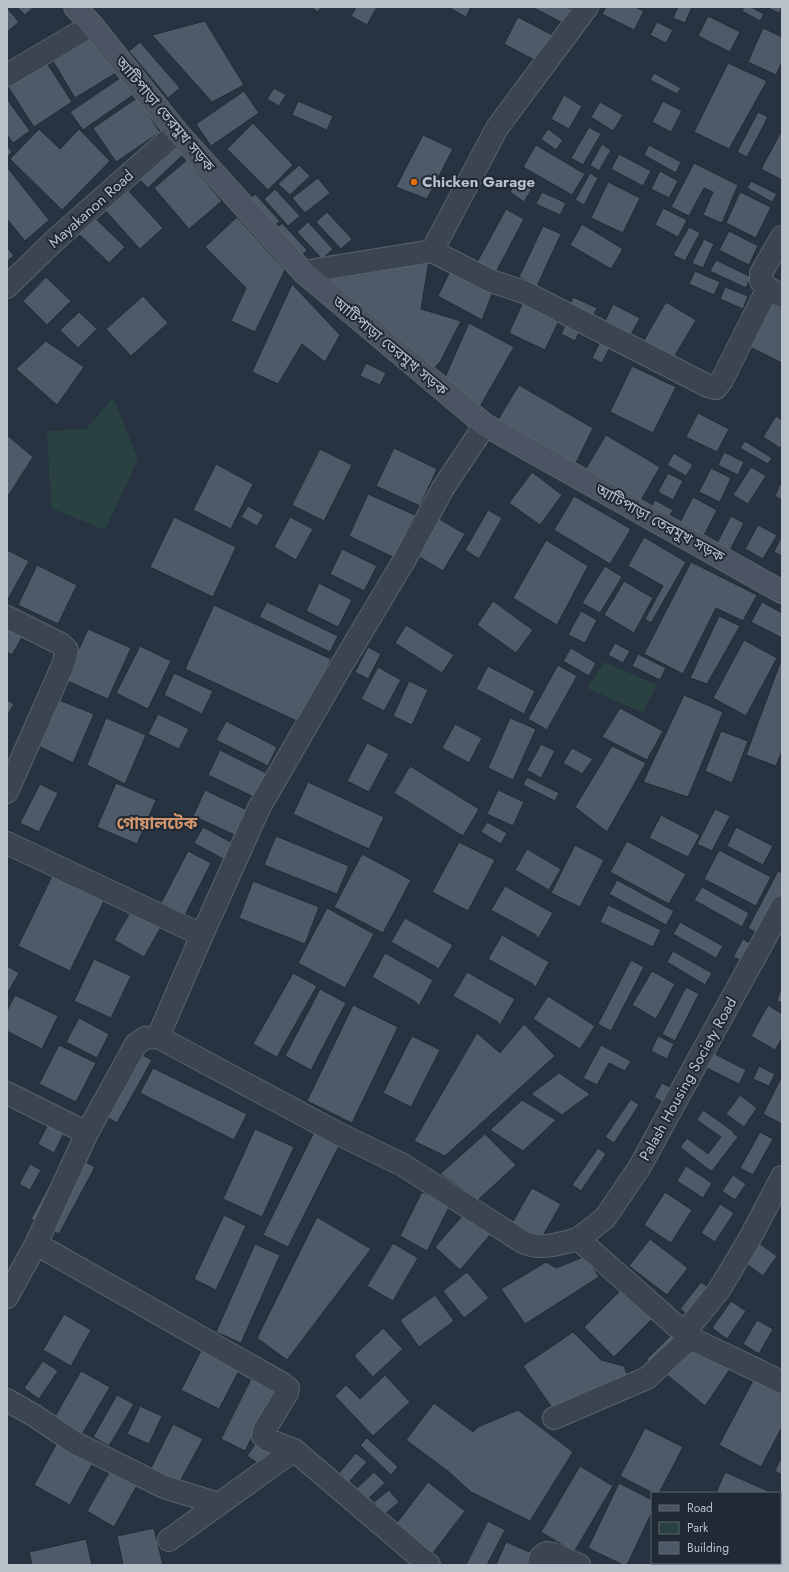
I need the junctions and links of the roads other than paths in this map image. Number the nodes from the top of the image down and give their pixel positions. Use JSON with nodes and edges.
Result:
{"nodes":[{"id":1,"x":75,"y":7,"type":"edge"},
{"id":2,"x":587,"y":7,"type":"edge"},
{"id":3,"x":92,"y":26,"type":"junction"},
{"id":4,"x":7,"y":75,"type":"edge"},
{"id":5,"x":177,"y":132,"type":"junction"},
{"id":6,"x":782,"y":237,"type":"edge"},
{"id":7,"x":432,"y":251,"type":"junction"},
{"id":8,"x":303,"y":272,"type":"junction"},
{"id":9,"x":7,"y":287,"type":"edge"},
{"id":10,"x":775,"y":292,"type":"edge"},
{"id":11,"x":484,"y":425,"type":"junction"},
{"id":12,"x":782,"y":592,"type":"edge"},
{"id":13,"x":7,"y":617,"type":"edge"},
{"id":14,"x":7,"y":792,"type":"edge"},
{"id":15,"x":7,"y":843,"type":"edge"},
{"id":16,"x":782,"y":907,"type":"edge"},
{"id":17,"x":202,"y":935,"type":"junction"},
{"id":18,"x":158,"y":1037,"type":"junction"},
{"id":19,"x":7,"y":1093,"type":"edge"},
{"id":20,"x":87,"y":1132,"type":"junction"},
{"id":21,"x":782,"y":1177,"type":"edge"},
{"id":22,"x":578,"y":1239,"type":"junction"},
{"id":23,"x":36,"y":1244,"type":"junction"},
{"id":24,"x":7,"y":1297,"type":"edge"},
{"id":25,"x":687,"y":1335,"type":"junction"},
{"id":26,"x":782,"y":1382,"type":"edge"},
{"id":27,"x":7,"y":1400,"type":"edge"},
{"id":28,"x":554,"y":1418,"type":"dead end"},
{"id":29,"x":294,"y":1450,"type":"junction"},
{"id":30,"x":219,"y":1504,"type":"junction"},
{"id":31,"x":169,"y":1540,"type":"dead end"},
{"id":32,"x":429,"y":1565,"type":"edge"},
{"id":33,"x":539,"y":1565,"type":"edge"},
{"id":34,"x":579,"y":1565,"type":"edge"}],
"edges":[{"from":1,"to":3,"type":"main road","name":"আটিপাড়া তেরমুখ সড়ক"},
{"from":2,"to":7,"type":"street"},
{"from":3,"to":4,"type":"street"},
{"from":3,"to":5,"type":"main road","name":"আটিপাড়া তেরমুখ সড়ক"},
{"from":5,"to":8,"type":"main road","name":"আটিপাড়া তেরমুখ সড়ক"},
{"from":5,"to":9,"type":"street","name":"Mayakanon Road"},
{"from":6,"to":10,"type":"street"},
{"from":7,"to":8,"type":"street"},
{"from":7,"to":10,"type":"street"},
{"from":8,"to":11,"type":"main road","name":"আটিপাড়া তেরমুখ সড়ক"},
{"from":11,"to":12,"type":"main road","name":"আটিপাড়া তেরমুখ সড়ক"},
{"from":11,"to":17,"type":"street"},
{"from":13,"to":14,"type":"street"},
{"from":15,"to":17,"type":"street"},
{"from":16,"to":22,"type":"street","name":"Palash Housing Society Road"},
{"from":17,"to":18,"type":"street"},
{"from":18,"to":20,"type":"street"},
{"from":18,"to":22,"type":"street"},
{"from":19,"to":20,"type":"street"},
{"from":20,"to":23,"type":"street"},
{"from":21,"to":25,"type":"street"},
{"from":22,"to":25,"type":"street"},
{"from":23,"to":24,"type":"street"},
{"from":23,"to":29,"type":"street"},
{"from":25,"to":26,"type":"street"},
{"from":25,"to":28,"type":"street"},
{"from":27,"to":30,"type":"street"},
{"from":29,"to":30,"type":"street"},
{"from":29,"to":32,"type":"street"},
{"from":30,"to":31,"type":"street"},
{"from":33,"to":34,"type":"street"}]}
